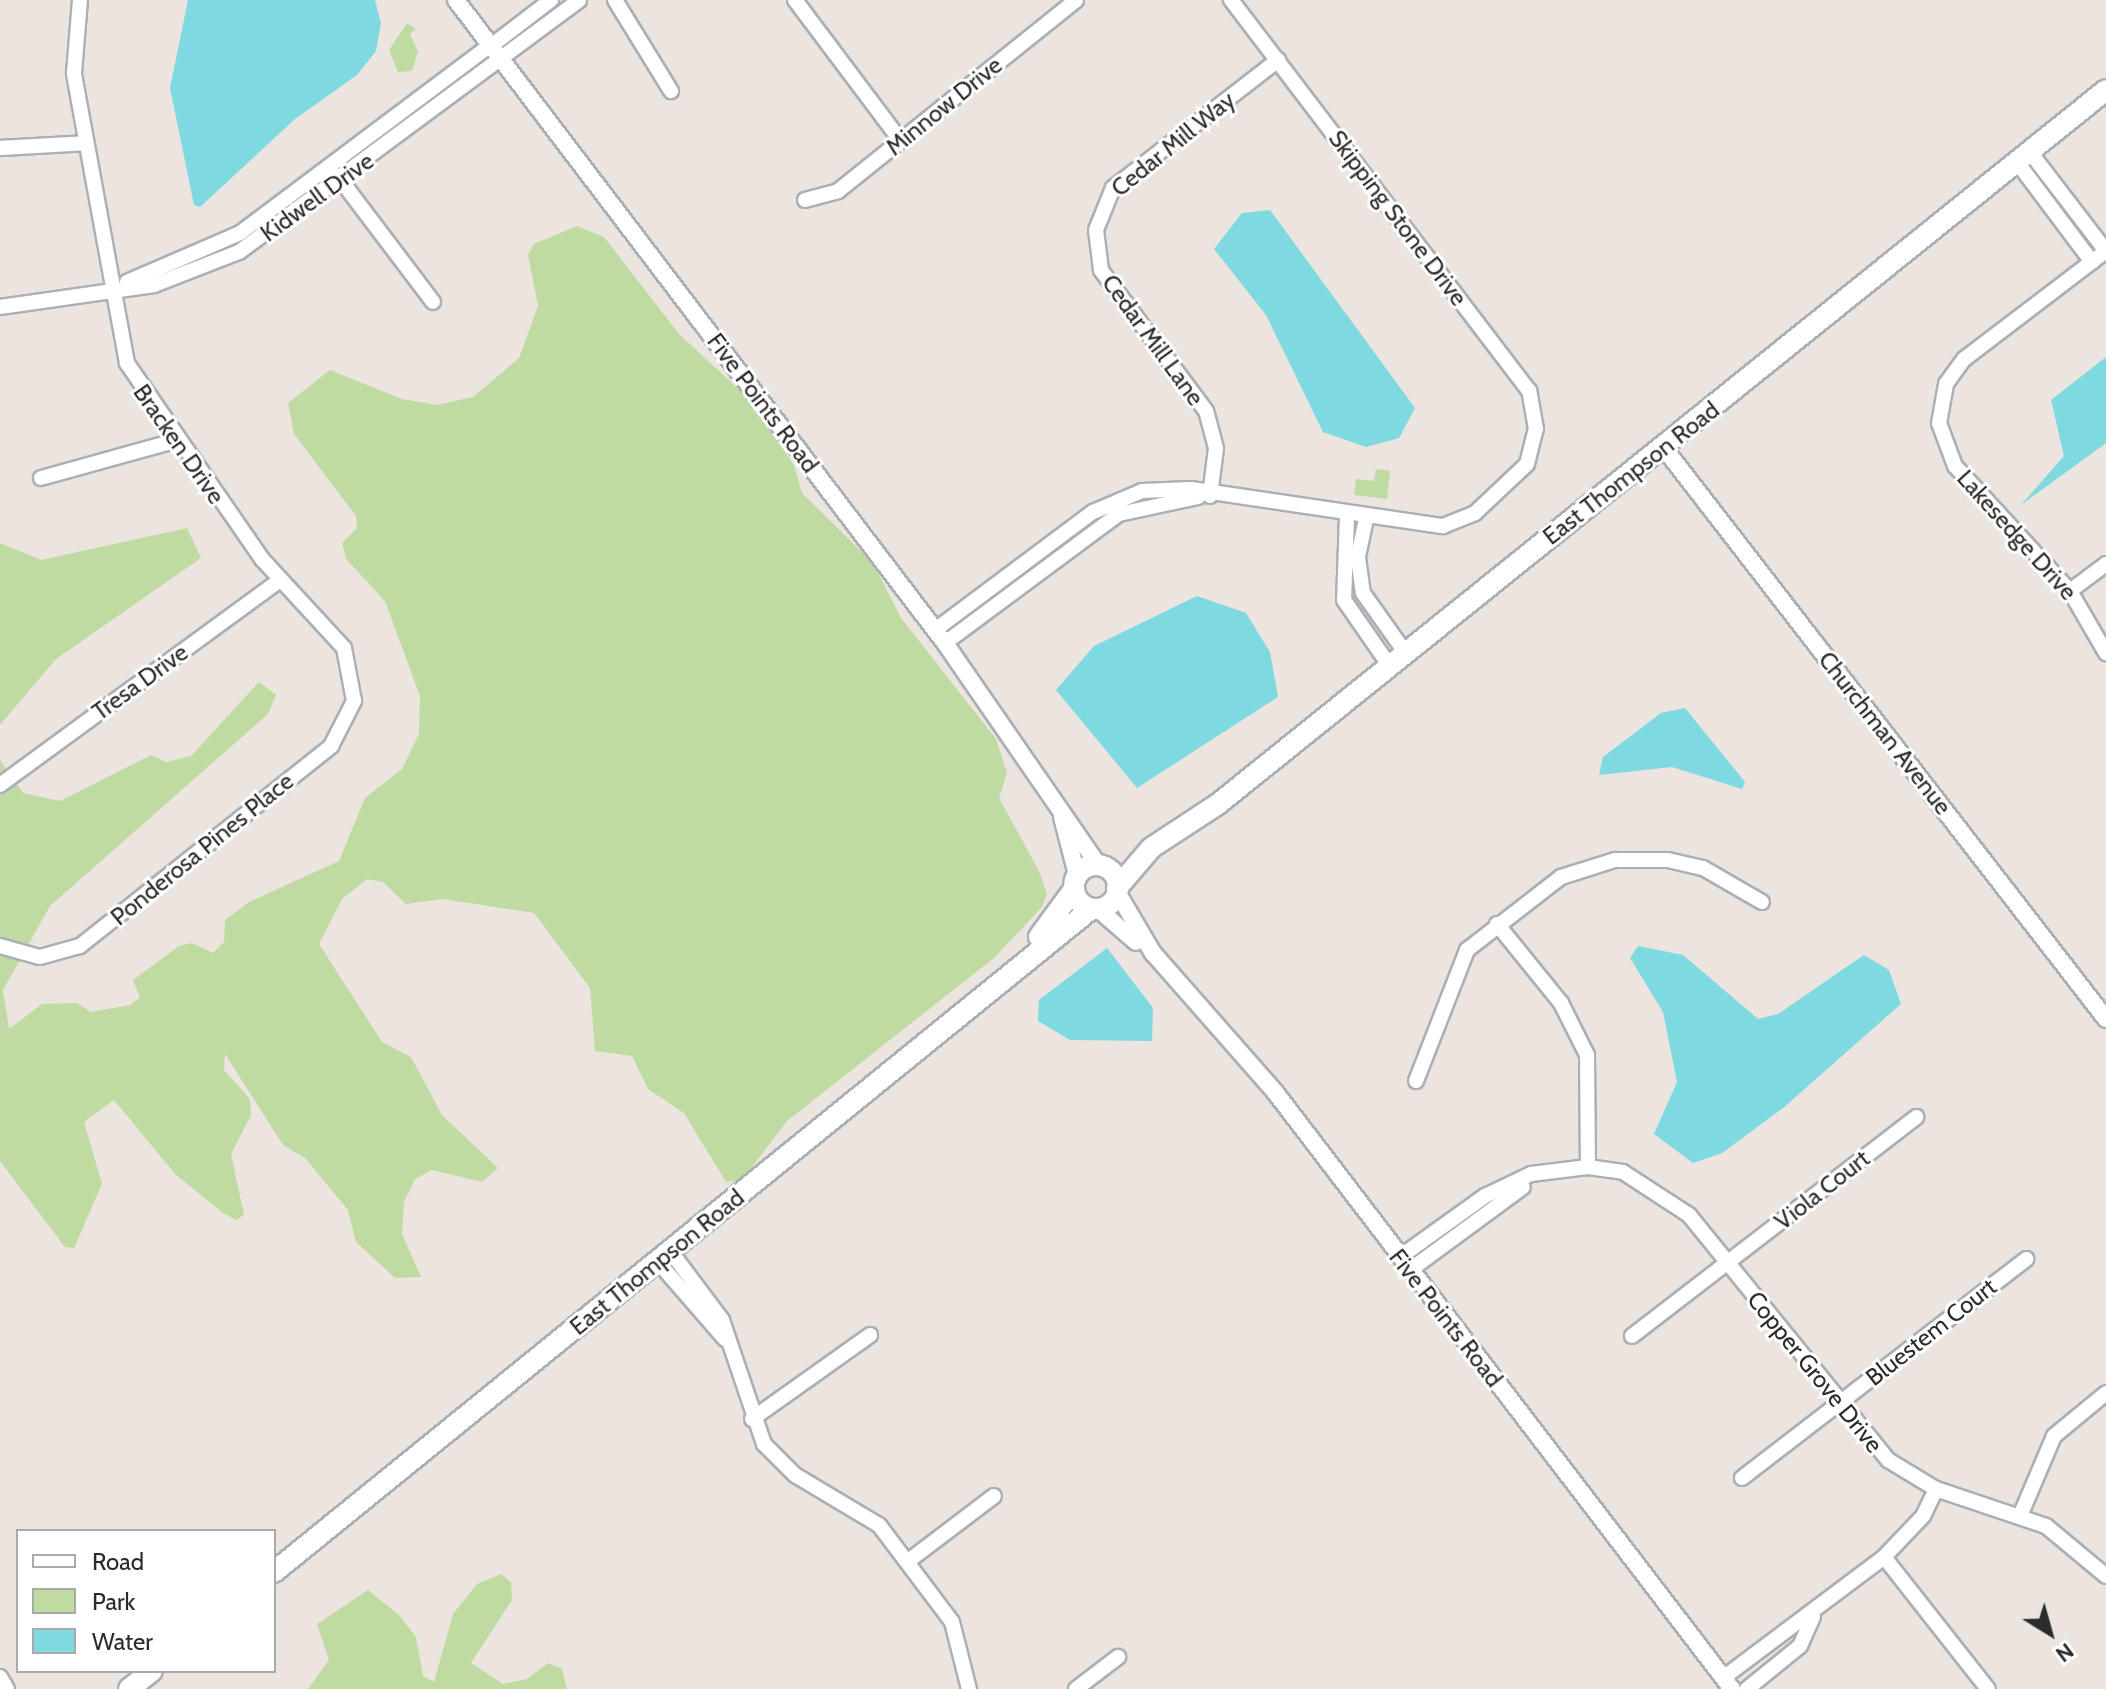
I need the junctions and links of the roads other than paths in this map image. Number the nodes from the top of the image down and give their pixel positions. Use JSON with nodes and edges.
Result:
{"nodes":[{"id":1,"x":80,"y":0,"type":"edge"},
{"id":2,"x":456,"y":0,"type":"edge"},
{"id":3,"x":551,"y":0,"type":"edge"},
{"id":4,"x":579,"y":0,"type":"edge"},
{"id":5,"x":615,"y":0,"type":"edge"},
{"id":6,"x":795,"y":0,"type":"edge"},
{"id":7,"x":1076,"y":0,"type":"edge"},
{"id":8,"x":1231,"y":0,"type":"edge"},
{"id":9,"x":491,"y":46,"type":"junction"},
{"id":10,"x":1278,"y":60,"type":"junction"},
{"id":11,"x":502,"y":61,"type":"junction"},
{"id":12,"x":2106,"y":90,"type":"edge"},
{"id":13,"x":671,"y":91,"type":"dead end"},
{"id":14,"x":901,"y":141,"type":"junction"},
{"id":15,"x":86,"y":143,"type":"junction"},
{"id":16,"x":0,"y":148,"type":"edge"},
{"id":17,"x":2023,"y":157,"type":"junction"},
{"id":18,"x":330,"y":165,"type":"junction"},
{"id":19,"x":341,"y":181,"type":"junction"},
{"id":20,"x":805,"y":200,"type":"dead end"},
{"id":21,"x":1089,"y":228,"type":"joint"},
{"id":22,"x":2106,"y":251,"type":"edge"},
{"id":23,"x":2092,"y":262,"type":"junction"},
{"id":24,"x":111,"y":288,"type":"junction"},
{"id":25,"x":433,"y":302,"type":"dead end"},
{"id":26,"x":0,"y":307,"type":"edge"},
{"id":27,"x":174,"y":441,"type":"junction"},
{"id":28,"x":1664,"y":448,"type":"junction"},
{"id":29,"x":41,"y":478,"type":"dead end"},
{"id":30,"x":1210,"y":496,"type":"junction"},
{"id":31,"x":1347,"y":516,"type":"junction"},
{"id":32,"x":1366,"y":519,"type":"junction"},
{"id":33,"x":2106,"y":564,"type":"edge"},
{"id":34,"x":1341,"y":573,"type":"junction"},
{"id":35,"x":1359,"y":573,"type":"junction"},
{"id":36,"x":280,"y":580,"type":"junction"},
{"id":37,"x":2070,"y":591,"type":"junction"},
{"id":38,"x":940,"y":636,"type":"junction"},
{"id":39,"x":2106,"y":653,"type":"edge"},
{"id":40,"x":1397,"y":658,"type":"junction"},
{"id":41,"x":353,"y":704,"type":"joint"},
{"id":42,"x":0,"y":785,"type":"edge"},
{"id":43,"x":1060,"y":812,"type":"junction"},
{"id":44,"x":1151,"y":848,"type":"junction"},
{"id":45,"x":1100,"y":866,"type":"junction"},
{"id":46,"x":1075,"y":882,"type":"junction"},
{"id":47,"x":1117,"y":890,"type":"junction"},
{"id":48,"x":1762,"y":902,"type":"dead end"},
{"id":49,"x":1094,"y":909,"type":"junction"},
{"id":50,"x":1497,"y":924,"type":"junction"},
{"id":51,"x":0,"y":946,"type":"edge"},
{"id":52,"x":1037,"y":949,"type":"junction"},
{"id":53,"x":1153,"y":953,"type":"junction"},
{"id":54,"x":2106,"y":1019,"type":"edge"},
{"id":55,"x":1416,"y":1081,"type":"dead end"},
{"id":56,"x":1916,"y":1117,"type":"dead end"},
{"id":57,"x":1588,"y":1167,"type":"junction"},
{"id":58,"x":664,"y":1257,"type":"junction"},
{"id":59,"x":2026,"y":1259,"type":"dead end"},
{"id":60,"x":1727,"y":1263,"type":"junction"},
{"id":61,"x":1405,"y":1264,"type":"junction"},
{"id":62,"x":870,"y":1335,"type":"dead end"},
{"id":63,"x":1632,"y":1336,"type":"dead end"},
{"id":64,"x":2106,"y":1393,"type":"edge"},
{"id":65,"x":1837,"y":1405,"type":"junction"},
{"id":66,"x":752,"y":1419,"type":"junction"},
{"id":67,"x":1742,"y":1478,"type":"dead end"},
{"id":68,"x":1936,"y":1489,"type":"junction"},
{"id":69,"x":994,"y":1496,"type":"dead end"},
{"id":70,"x":2020,"y":1516,"type":"junction"},
{"id":71,"x":1884,"y":1557,"type":"junction"},
{"id":72,"x":907,"y":1562,"type":"junction"},
{"id":73,"x":276,"y":1570,"type":"edge"},
{"id":74,"x":2106,"y":1576,"type":"edge"},
{"id":75,"x":1815,"y":1613,"type":"junction"},
{"id":76,"x":1118,"y":1657,"type":"dead end"},
{"id":77,"x":149,"y":1673,"type":"edge"},
{"id":78,"x":0,"y":1677,"type":"edge"},
{"id":79,"x":1728,"y":1684,"type":"edge"},
{"id":80,"x":7,"y":1689,"type":"edge"},
{"id":81,"x":129,"y":1689,"type":"edge"},
{"id":82,"x":969,"y":1689,"type":"edge"},
{"id":83,"x":1076,"y":1689,"type":"edge"},
{"id":84,"x":1747,"y":1689,"type":"edge"},
{"id":85,"x":1988,"y":1689,"type":"edge"}],
"edges":[{"from":1,"to":15,"type":"street","name":"Bracken Drive"},
{"from":2,"to":9,"type":"street","name":"Five Points Road"},
{"from":3,"to":9,"type":"street","name":"Kidwell Drive"},
{"from":4,"to":11,"type":"street","name":"Kidwell Drive"},
{"from":5,"to":13,"type":"street"},
{"from":6,"to":14,"type":"street"},
{"from":7,"to":14,"type":"street","name":"Minnow Drive"},
{"from":8,"to":10,"type":"street","name":"Skipping Stone Drive"},
{"from":9,"to":11,"type":"street","name":"Five Points Road"},
{"from":9,"to":18,"type":"street","name":"Kidwell Drive"},
{"from":10,"to":21,"type":"street","name":"Cedar Mill Way"},
{"from":10,"to":32,"type":"street","name":"Skipping Stone Drive"},
{"from":11,"to":19,"type":"street","name":"Kidwell Drive"},
{"from":11,"to":38,"type":"street","name":"Five Points Road"},
{"from":12,"to":17,"type":"main road","name":"East Thompson Road"},
{"from":14,"to":20,"type":"street","name":"Minnow Drive"},
{"from":15,"to":16,"type":"street"},
{"from":15,"to":24,"type":"street","name":"Bracken Drive"},
{"from":17,"to":22,"type":"street"},
{"from":17,"to":23,"type":"street"},
{"from":17,"to":28,"type":"main road","name":"East Thompson Road"},
{"from":18,"to":19,"type":"street"},
{"from":18,"to":24,"type":"street","name":"Kidwell Drive"},
{"from":19,"to":24,"type":"street","name":"Kidwell Drive"},
{"from":19,"to":25,"type":"street"},
{"from":21,"to":30,"type":"street","name":"Cedar Mill Lane"},
{"from":22,"to":23,"type":"street","name":"Lakesedge Drive"},
{"from":23,"to":37,"type":"street","name":"Lakesedge Drive"},
{"from":24,"to":26,"type":"street","name":"Kidwell Drive"},
{"from":24,"to":27,"type":"street","name":"Bracken Drive"},
{"from":27,"to":29,"type":"street"},
{"from":27,"to":36,"type":"street","name":"Bracken Drive"},
{"from":28,"to":40,"type":"main road","name":"East Thompson Road"},
{"from":28,"to":54,"type":"street","name":"Churchman Avenue"},
{"from":30,"to":31,"type":"street"},
{"from":30,"to":38,"type":"street"},
{"from":31,"to":32,"type":"street"},
{"from":31,"to":34,"type":"street"},
{"from":32,"to":35,"type":"street"},
{"from":33,"to":37,"type":"street"},
{"from":34,"to":35,"type":"street"},
{"from":34,"to":40,"type":"street"},
{"from":35,"to":40,"type":"street"},
{"from":36,"to":41,"type":"street","name":"Bracken Drive"},
{"from":36,"to":42,"type":"street","name":"Tresa Drive"},
{"from":37,"to":39,"type":"street","name":"Lakesedge Drive"},
{"from":38,"to":43,"type":"street","name":"Five Points Road"},
{"from":40,"to":44,"type":"main road","name":"East Thompson Road"},
{"from":41,"to":51,"type":"street","name":"Ponderosa Pines Place"},
{"from":43,"to":45,"type":"street","name":"Five Points Road"},
{"from":43,"to":46,"type":"street","name":"Five Points Road"},
{"from":44,"to":45,"type":"main road","name":"East Thompson Road"},
{"from":44,"to":47,"type":"main road","name":"East Thompson Road"},
{"from":45,"to":46,"type":"main road","name":"East Thompson Road"},
{"from":45,"to":47,"type":"main road"},
{"from":46,"to":49,"type":"main road"},
{"from":46,"to":52,"type":"main road","name":"East Thompson Road"},
{"from":47,"to":49,"type":"main road","name":"East Thompson Road"},
{"from":47,"to":53,"type":"street","name":"Five Points Road"},
{"from":48,"to":50,"type":"street"},
{"from":49,"to":52,"type":"main road","name":"East Thompson Road"},
{"from":49,"to":53,"type":"street","name":"Five Points Road"},
{"from":50,"to":55,"type":"street"},
{"from":50,"to":57,"type":"street"},
{"from":52,"to":58,"type":"main road","name":"East Thompson Road"},
{"from":53,"to":61,"type":"street","name":"Five Points Road"},
{"from":56,"to":60,"type":"street","name":"Viola Court"},
{"from":57,"to":60,"type":"street","name":"Copper Grove Drive"},
{"from":57,"to":61,"type":"street"},
{"from":58,"to":66,"type":"street"},
{"from":58,"to":73,"type":"main road","name":"East Thompson Road"},
{"from":59,"to":65,"type":"street","name":"Bluestem Court"},
{"from":60,"to":63,"type":"street","name":"Viola Court"},
{"from":60,"to":65,"type":"street","name":"Copper Grove Drive"},
{"from":61,"to":79,"type":"street","name":"Five Points Road"},
{"from":62,"to":66,"type":"street"},
{"from":64,"to":70,"type":"street"},
{"from":65,"to":67,"type":"street","name":"Bluestem Court"},
{"from":65,"to":68,"type":"street","name":"Copper Grove Drive"},
{"from":66,"to":72,"type":"street"},
{"from":68,"to":70,"type":"street","name":"Copper Grove Drive"},
{"from":68,"to":71,"type":"street"},
{"from":69,"to":72,"type":"street"},
{"from":70,"to":74,"type":"street","name":"Copper Grove Drive"},
{"from":71,"to":75,"type":"street"},
{"from":71,"to":85,"type":"street"},
{"from":72,"to":82,"type":"street"},
{"from":75,"to":79,"type":"street"},
{"from":75,"to":84,"type":"street"},
{"from":76,"to":83,"type":"street"},
{"from":77,"to":81,"type":"main road"},
{"from":78,"to":80,"type":"street"}]}
